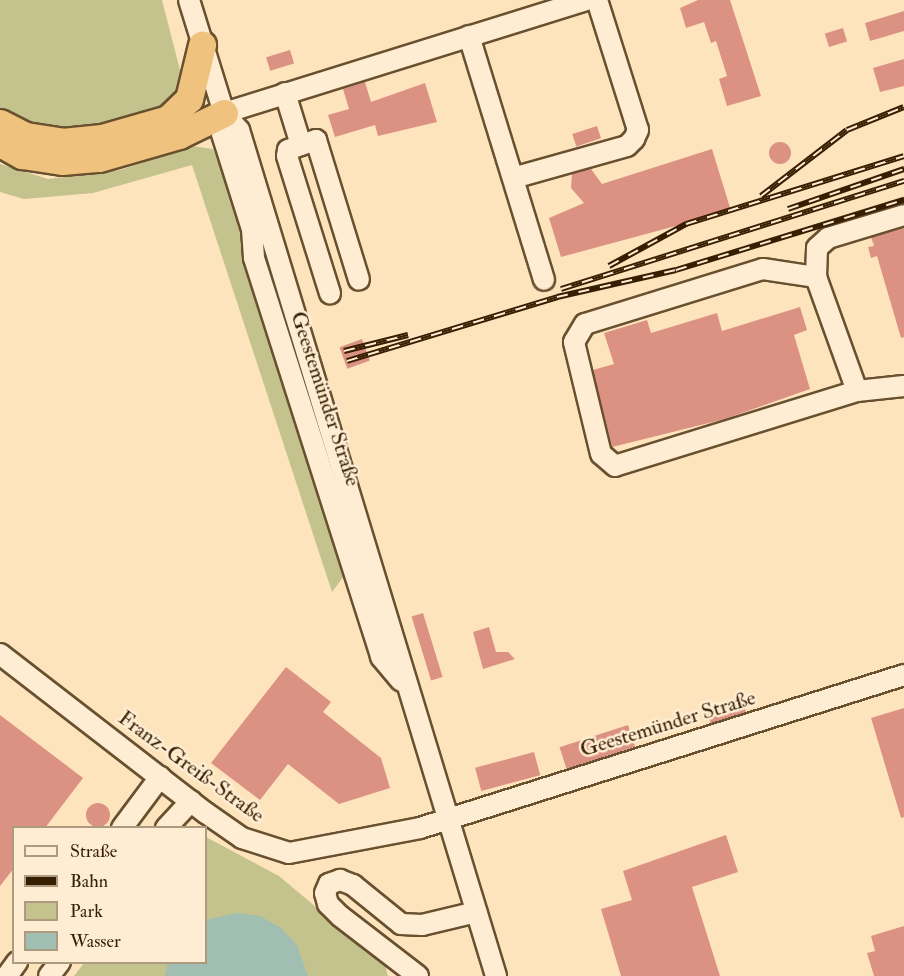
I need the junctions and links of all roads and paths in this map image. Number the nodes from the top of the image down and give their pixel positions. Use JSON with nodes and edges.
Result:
{"nodes":[{"id":1,"x":189,"y":0,"type":"edge"},
{"id":2,"x":586,"y":0,"type":"edge"},
{"id":3,"x":597,"y":0,"type":"edge"},
{"id":4,"x":469,"y":36,"type":"junction"},
{"id":5,"x":202,"y":45,"type":"junction"},
{"id":6,"x":285,"y":93,"type":"junction"},
{"id":7,"x":224,"y":113,"type":"junction"},
{"id":8,"x":168,"y":119,"type":"junction"},
{"id":9,"x":0,"y":123,"type":"edge"},
{"id":10,"x":0,"y":143,"type":"edge"},
{"id":11,"x":301,"y":145,"type":"junction"},
{"id":12,"x":513,"y":178,"type":"junction"},
{"id":13,"x":904,"y":215,"type":"edge"},
{"id":14,"x":816,"y":276,"type":"junction"},
{"id":15,"x":359,"y":280,"type":"dead end"},
{"id":16,"x":544,"y":280,"type":"dead end"},
{"id":17,"x":330,"y":293,"type":"dead end"},
{"id":18,"x":904,"y":386,"type":"edge"},
{"id":19,"x":857,"y":391,"type":"junction"},
{"id":20,"x":0,"y":654,"type":"edge"},
{"id":21,"x":904,"y":675,"type":"edge"},
{"id":22,"x":160,"y":777,"type":"junction"},
{"id":23,"x":191,"y":801,"type":"junction"},
{"id":24,"x":446,"y":819,"type":"junction"},
{"id":25,"x":123,"y":826,"type":"edge"},
{"id":26,"x":168,"y":826,"type":"edge"},
{"id":27,"x":476,"y":912,"type":"junction"},
{"id":28,"x":16,"y":964,"type":"edge"},
{"id":29,"x":59,"y":964,"type":"edge"},
{"id":30,"x":7,"y":976,"type":"edge"},
{"id":31,"x":50,"y":976,"type":"edge"},
{"id":32,"x":412,"y":976,"type":"edge"},
{"id":33,"x":496,"y":976,"type":"edge"}],
"edges":[{"from":1,"to":5,"type":"street","name":"Geestemünder Straße"},
{"from":2,"to":4,"type":"street"},
{"from":3,"to":12,"type":"street"},
{"from":4,"to":6,"type":"street"},
{"from":4,"to":12,"type":"street"},
{"from":5,"to":7,"type":"street","name":"Geestemünder Straße"},
{"from":5,"to":8,"type":"highway"},
{"from":6,"to":7,"type":"street"},
{"from":6,"to":11,"type":"street"},
{"from":7,"to":8,"type":"highway"},
{"from":7,"to":10,"type":"highway"},
{"from":7,"to":24,"type":"street","name":"Geestemünder Straße"},
{"from":8,"to":9,"type":"highway"},
{"from":11,"to":15,"type":"street"},
{"from":11,"to":17,"type":"street"},
{"from":12,"to":16,"type":"street"},
{"from":13,"to":14,"type":"street"},
{"from":14,"to":19,"type":"street"},
{"from":14,"to":19,"type":"street"},
{"from":18,"to":19,"type":"street"},
{"from":20,"to":22,"type":"street","name":"Franz-Greiß-Straße"},
{"from":21,"to":24,"type":"street","name":"Geestemünder Straße"},
{"from":22,"to":23,"type":"street","name":"Franz-Greiß-Straße"},
{"from":22,"to":25,"type":"street"},
{"from":23,"to":24,"type":"street","name":"Franz-Greiß-Straße"},
{"from":23,"to":26,"type":"street"},
{"from":24,"to":27,"type":"street","name":"Geestemünder Straße"},
{"from":27,"to":32,"type":"street"},
{"from":27,"to":33,"type":"street","name":"Geestemünder Straße"},
{"from":28,"to":30,"type":"street"},
{"from":29,"to":31,"type":"street"}]}
